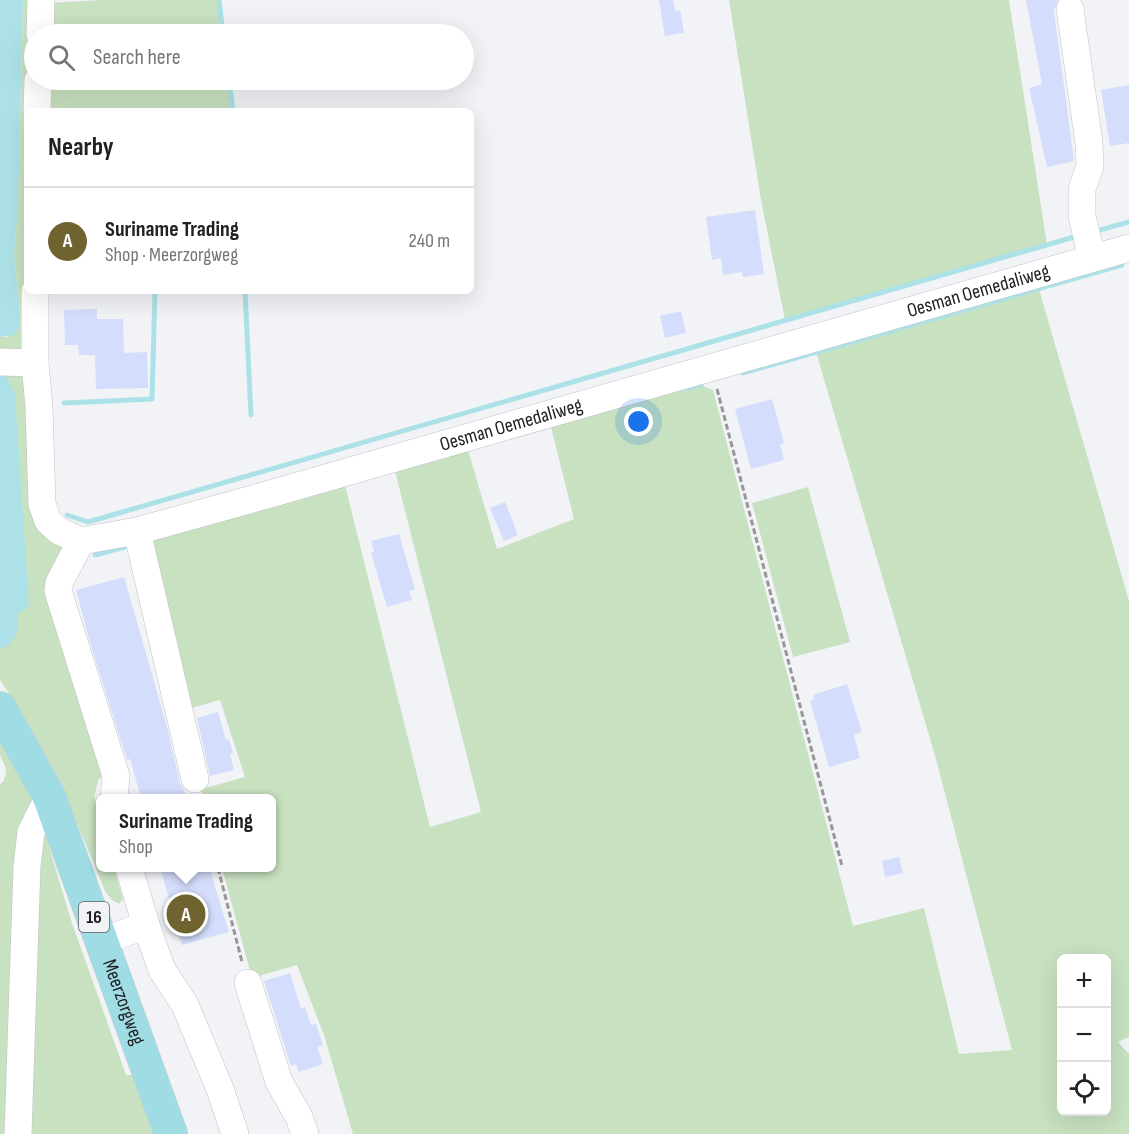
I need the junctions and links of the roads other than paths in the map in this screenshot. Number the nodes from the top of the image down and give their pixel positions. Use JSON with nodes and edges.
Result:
{"nodes":[{"id":1,"x":41,"y":0,"type":"edge"},
{"id":2,"x":1070,"y":9,"type":"dead end"},
{"id":3,"x":40,"y":24,"type":"edge"},
{"id":4,"x":38,"y":90,"type":"edge"},
{"id":5,"x":38,"y":108,"type":"edge"},
{"id":6,"x":1129,"y":248,"type":"edge"},
{"id":7,"x":1092,"y":258,"type":"junction"},
{"id":8,"x":34,"y":294,"type":"edge"},
{"id":9,"x":20,"y":362,"type":"edge"},
{"id":10,"x":137,"y":531,"type":"junction"},
{"id":11,"x":81,"y":541,"type":"junction"},
{"id":12,"x":0,"y":708,"type":"edge"},
{"id":13,"x":195,"y":779,"type":"dead end"},
{"id":14,"x":114,"y":794,"type":"edge"},
{"id":15,"x":49,"y":796,"type":"junction"},
{"id":16,"x":130,"y":872,"type":"edge"},
{"id":17,"x":146,"y":925,"type":"junction"},
{"id":18,"x":103,"y":941,"type":"junction"},
{"id":19,"x":248,"y":983,"type":"road end"},
{"id":20,"x":18,"y":1134,"type":"edge"},
{"id":21,"x":171,"y":1134,"type":"edge"},
{"id":22,"x":235,"y":1134,"type":"edge"},
{"id":23,"x":305,"y":1134,"type":"edge"}],
"edges":[{"from":1,"to":3,"type":"street"},
{"from":2,"to":7,"type":"street"},
{"from":4,"to":5,"type":"street"},
{"from":6,"to":7,"type":"street","name":"Oesman Oemedaliweg"},
{"from":7,"to":10,"type":"street","name":"Oesman Oemedaliweg"},
{"from":8,"to":9,"type":"street"},
{"from":9,"to":11,"type":"street"},
{"from":10,"to":11,"type":"street","name":"Oesman Oemedaliweg"},
{"from":10,"to":13,"type":"street"},
{"from":11,"to":14,"type":"street"},
{"from":12,"to":15,"type":"main road","name":"Meerzorgweg","number":"16"},
{"from":15,"to":18,"type":"main road","name":"Meerzorgweg","number":"16"},
{"from":15,"to":20,"type":"street"},
{"from":16,"to":17,"type":"street"},
{"from":17,"to":18,"type":"street"},
{"from":17,"to":22,"type":"street"},
{"from":18,"to":21,"type":"main road","name":"Meerzorgweg","number":"16"},
{"from":19,"to":23,"type":"street"}]}
